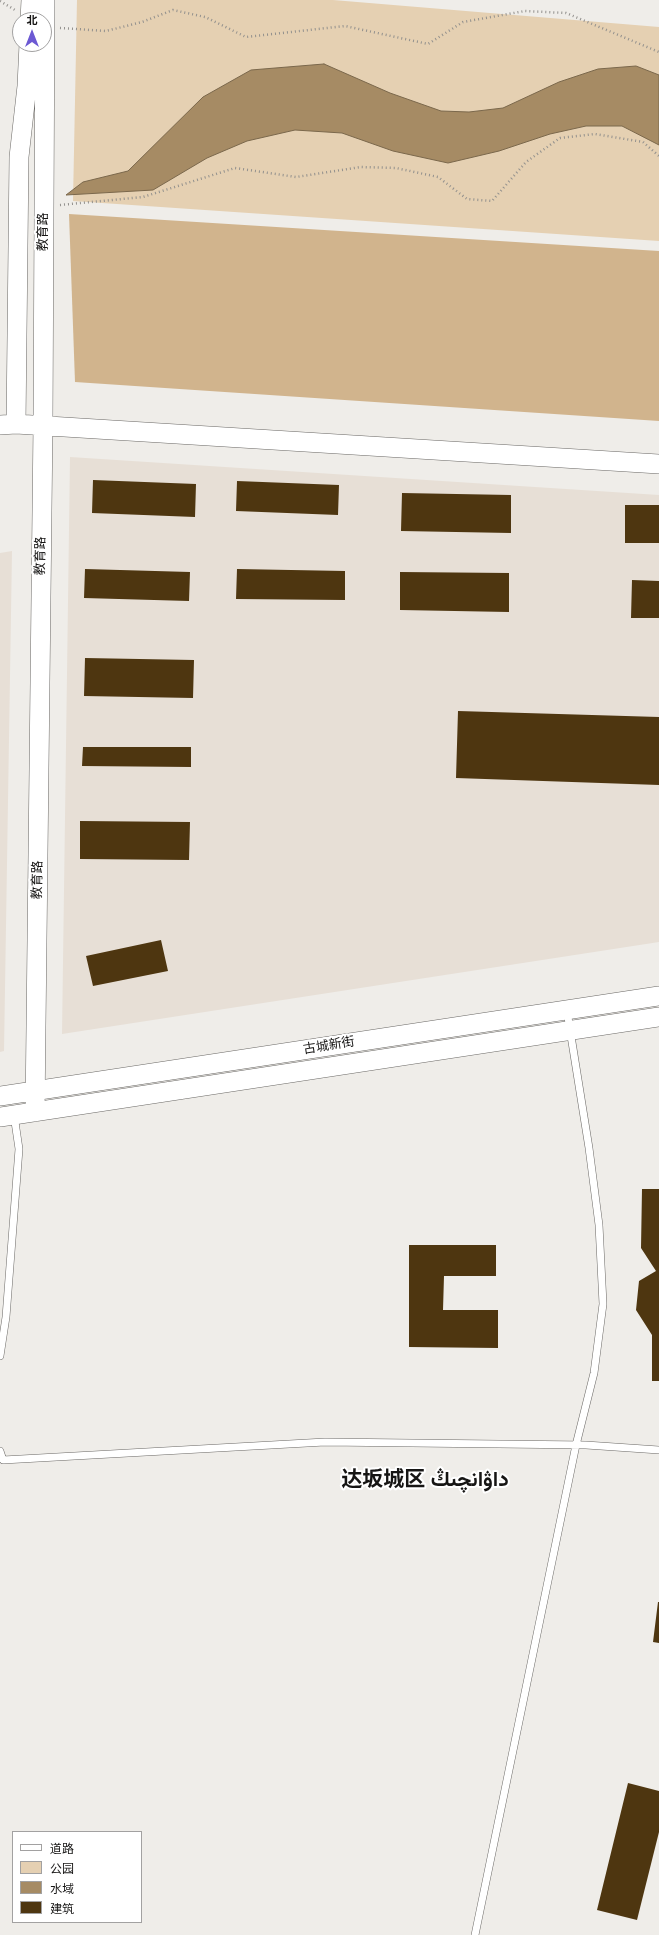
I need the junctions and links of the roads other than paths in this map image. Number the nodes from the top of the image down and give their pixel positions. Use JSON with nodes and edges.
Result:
{"nodes":[{"id":1,"x":31,"y":0,"type":"edge"},
{"id":2,"x":45,"y":0,"type":"edge"},
{"id":3,"x":30,"y":12,"type":"edge"},
{"id":4,"x":45,"y":12,"type":"edge"},
{"id":5,"x":29,"y":52,"type":"edge"},
{"id":6,"x":44,"y":52,"type":"edge"},
{"id":7,"x":8,"y":424,"type":"edge"},
{"id":8,"x":43,"y":426,"type":"junction"},
{"id":9,"x":659,"y":464,"type":"edge"},
{"id":10,"x":659,"y":996,"type":"edge"},
{"id":11,"x":567,"y":1010,"type":"junction"},
{"id":12,"x":659,"y":1017,"type":"edge"},
{"id":13,"x":570,"y":1031,"type":"junction"},
{"id":14,"x":36,"y":1091,"type":"junction"},
{"id":15,"x":0,"y":1096,"type":"edge"},
{"id":16,"x":35,"y":1112,"type":"junction"},
{"id":17,"x":7,"y":1116,"type":"edge"},
{"id":18,"x":0,"y":1356,"type":"edge"},
{"id":19,"x":576,"y":1445,"type":"junction"},
{"id":20,"x":659,"y":1450,"type":"edge"},
{"id":21,"x":0,"y":1452,"type":"edge"},
{"id":22,"x":475,"y":1935,"type":"edge"}],
"edges":[{"from":1,"to":3,"type":"street"},
{"from":2,"to":4,"type":"street","name":"教育路"},
{"from":5,"to":7,"type":"street"},
{"from":6,"to":8,"type":"street","name":"教育路"},
{"from":7,"to":8,"type":"street"},
{"from":8,"to":9,"type":"street"},
{"from":8,"to":14,"type":"street","name":"教育路"},
{"from":10,"to":11,"type":"street","name":"古城新街"},
{"from":11,"to":13,"type":"lane"},
{"from":11,"to":14,"type":"street","name":"古城新街"},
{"from":12,"to":13,"type":"street","name":"古城新街"},
{"from":13,"to":16,"type":"street","name":"古城新街"},
{"from":13,"to":19,"type":"lane"},
{"from":14,"to":15,"type":"street","name":"古城新街"},
{"from":14,"to":16,"type":"street","name":"教育路"},
{"from":16,"to":17,"type":"street","name":"古城新街"},
{"from":17,"to":18,"type":"lane"},
{"from":19,"to":20,"type":"lane"},
{"from":19,"to":21,"type":"lane"},
{"from":19,"to":22,"type":"lane"}]}
